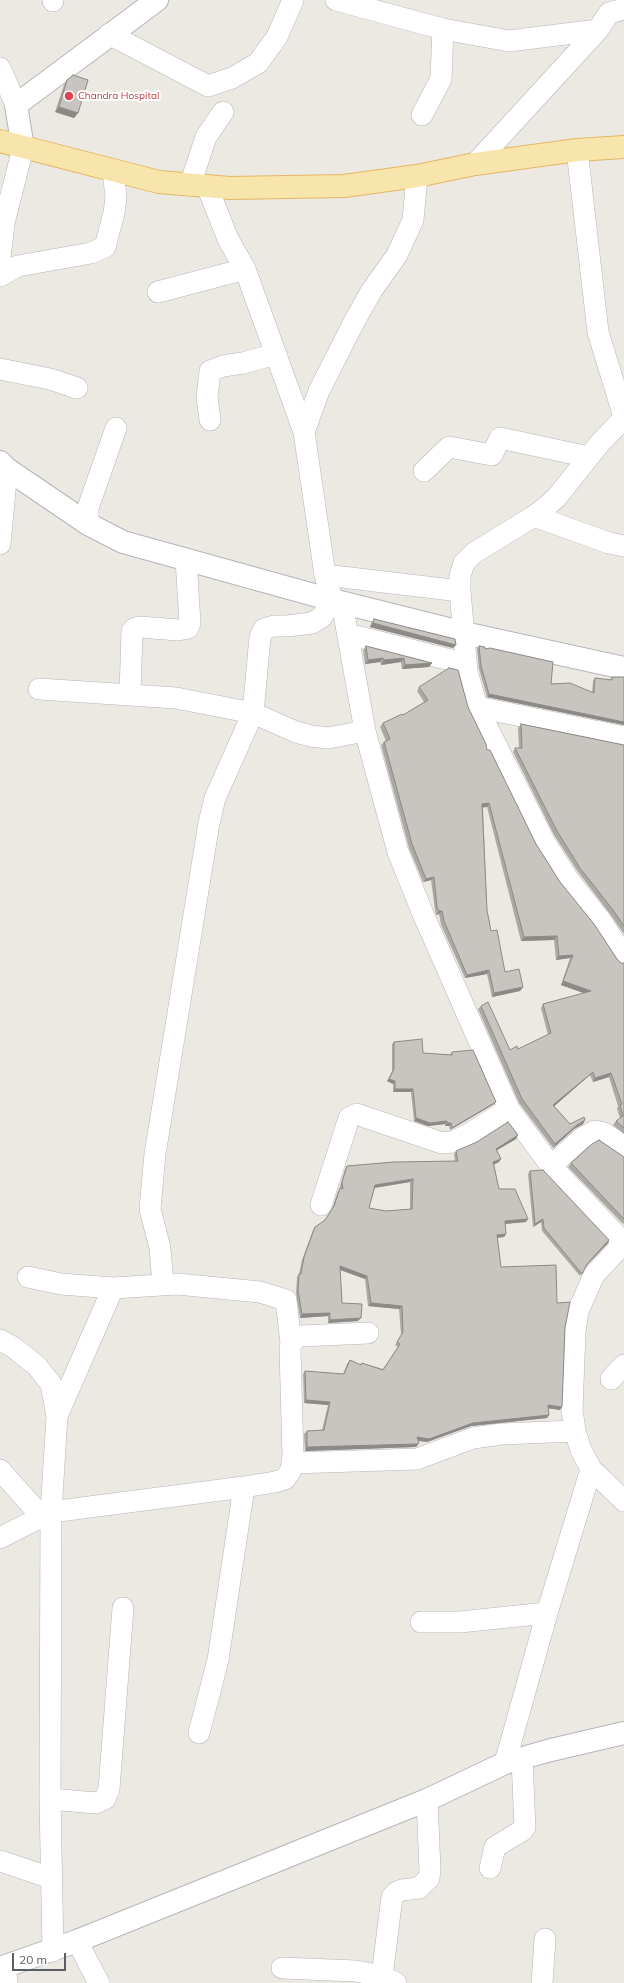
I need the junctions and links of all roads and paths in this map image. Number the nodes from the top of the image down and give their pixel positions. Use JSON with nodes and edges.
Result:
{"nodes":[{"id":1,"x":157,"y":0,"type":"edge"},
{"id":2,"x":293,"y":0,"type":"edge"},
{"id":3,"x":345,"y":1,"type":"edge"},
{"id":4,"x":610,"y":13,"type":"edge"},
{"id":5,"x":443,"y":30,"type":"junction"},
{"id":6,"x":109,"y":34,"type":"junction"},
{"id":7,"x":0,"y":68,"type":"edge"},
{"id":8,"x":16,"y":105,"type":"junction"},
{"id":9,"x":223,"y":112,"type":"dead end"},
{"id":10,"x":422,"y":115,"type":"dead end"},
{"id":11,"x":0,"y":141,"type":"edge"},
{"id":12,"x":624,"y":147,"type":"edge"},
{"id":13,"x":23,"y":148,"type":"junction"},
{"id":14,"x":577,"y":150,"type":"junction"},
{"id":15,"x":475,"y":164,"type":"junction"},
{"id":16,"x":114,"y":171,"type":"junction"},
{"id":17,"x":417,"y":176,"type":"junction"},
{"id":18,"x":198,"y":186,"type":"junction"},
{"id":19,"x":0,"y":258,"type":"edge"},
{"id":20,"x":245,"y":269,"type":"junction"},
{"id":21,"x":0,"y":276,"type":"edge"},
{"id":22,"x":158,"y":292,"type":"dead end"},
{"id":23,"x":276,"y":354,"type":"junction"},
{"id":24,"x":0,"y":368,"type":"edge"},
{"id":25,"x":77,"y":388,"type":"dead end"},
{"id":26,"x":624,"y":417,"type":"edge"},
{"id":27,"x":210,"y":420,"type":"dead end"},
{"id":28,"x":116,"y":428,"type":"dead end"},
{"id":29,"x":304,"y":432,"type":"junction"},
{"id":30,"x":589,"y":457,"type":"junction"},
{"id":31,"x":3,"y":466,"type":"edge"},
{"id":32,"x":424,"y":471,"type":"dead end"},
{"id":33,"x":534,"y":516,"type":"junction"},
{"id":34,"x":88,"y":524,"type":"junction"},
{"id":35,"x":0,"y":544,"type":"edge"},
{"id":36,"x":624,"y":546,"type":"edge"},
{"id":37,"x":186,"y":559,"type":"junction"},
{"id":38,"x":325,"y":575,"type":"junction"},
{"id":39,"x":460,"y":590,"type":"junction"},
{"id":40,"x":337,"y":601,"type":"junction"},
{"id":41,"x":464,"y":633,"type":"junction"},
{"id":42,"x":348,"y":634,"type":"junction"},
{"id":43,"x":466,"y":664,"type":"junction"},
{"id":44,"x":624,"y":668,"type":"edge"},
{"id":45,"x":39,"y":688,"type":"dead end"},
{"id":46,"x":130,"y":694,"type":"junction"},
{"id":47,"x":477,"y":707,"type":"junction"},
{"id":48,"x":253,"y":713,"type":"junction"},
{"id":49,"x":365,"y":731,"type":"junction"},
{"id":50,"x":624,"y":737,"type":"edge"},
{"id":51,"x":624,"y":956,"type":"edge"},
{"id":52,"x":509,"y":1109,"type":"junction"},
{"id":53,"x":624,"y":1149,"type":"edge"},
{"id":54,"x":551,"y":1166,"type":"junction"},
{"id":55,"x":321,"y":1205,"type":"dead end"},
{"id":56,"x":624,"y":1243,"type":"edge"},
{"id":57,"x":28,"y":1277,"type":"dead end"},
{"id":58,"x":163,"y":1285,"type":"junction"},
{"id":59,"x":113,"y":1288,"type":"junction"},
{"id":60,"x":368,"y":1333,"type":"dead end"},
{"id":61,"x":0,"y":1340,"type":"edge"},
{"id":62,"x":291,"y":1343,"type":"junction"},
{"id":63,"x":57,"y":1416,"type":"junction"},
{"id":64,"x":575,"y":1431,"type":"junction"},
{"id":65,"x":292,"y":1463,"type":"junction"},
{"id":66,"x":591,"y":1469,"type":"junction"},
{"id":67,"x":0,"y":1470,"type":"edge"},
{"id":68,"x":244,"y":1487,"type":"junction"},
{"id":69,"x":624,"y":1501,"type":"edge"},
{"id":70,"x":46,"y":1514,"type":"junction"},
{"id":71,"x":0,"y":1538,"type":"edge"},
{"id":72,"x":123,"y":1608,"type":"dead end"},
{"id":73,"x":547,"y":1613,"type":"junction"},
{"id":74,"x":421,"y":1622,"type":"dead end"},
{"id":75,"x":199,"y":1733,"type":"dead end"},
{"id":76,"x":624,"y":1733,"type":"edge"},
{"id":77,"x":514,"y":1761,"type":"junction"},
{"id":78,"x":50,"y":1799,"type":"junction"},
{"id":79,"x":427,"y":1800,"type":"junction"},
{"id":80,"x":0,"y":1861,"type":"edge"},
{"id":81,"x":490,"y":1868,"type":"dead end"},
{"id":82,"x":51,"y":1878,"type":"junction"},
{"id":83,"x":545,"y":1939,"type":"dead end"},
{"id":84,"x":77,"y":1942,"type":"junction"},
{"id":85,"x":53,"y":1951,"type":"junction"},
{"id":86,"x":282,"y":1968,"type":"dead end"},
{"id":87,"x":4,"y":1972,"type":"edge"},
{"id":88,"x":389,"y":1979,"type":"edge"},
{"id":89,"x":99,"y":1983,"type":"edge"},
{"id":90,"x":542,"y":1983,"type":"edge"}],
"edges":[{"from":1,"to":6,"type":"street"},
{"from":2,"to":6,"type":"street"},
{"from":3,"to":5,"type":"street"},
{"from":4,"to":5,"type":"street"},
{"from":4,"to":15,"type":"street"},
{"from":5,"to":10,"type":"street"},
{"from":6,"to":8,"type":"street"},
{"from":7,"to":8,"type":"street"},
{"from":8,"to":13,"type":"street"},
{"from":9,"to":18,"type":"street"},
{"from":11,"to":13,"type":"main road"},
{"from":12,"to":14,"type":"main road"},
{"from":13,"to":16,"type":"main road"},
{"from":13,"to":19,"type":"street"},
{"from":14,"to":15,"type":"main road"},
{"from":14,"to":26,"type":"street"},
{"from":15,"to":17,"type":"main road"},
{"from":16,"to":18,"type":"main road"},
{"from":16,"to":21,"type":"street"},
{"from":17,"to":18,"type":"main road"},
{"from":17,"to":29,"type":"street"},
{"from":18,"to":20,"type":"street"},
{"from":20,"to":22,"type":"street"},
{"from":20,"to":23,"type":"street"},
{"from":23,"to":27,"type":"street"},
{"from":23,"to":29,"type":"street"},
{"from":24,"to":25,"type":"street"},
{"from":26,"to":30,"type":"street"},
{"from":28,"to":34,"type":"street"},
{"from":29,"to":38,"type":"street"},
{"from":30,"to":32,"type":"street"},
{"from":30,"to":33,"type":"street"},
{"from":31,"to":34,"type":"street"},
{"from":31,"to":35,"type":"street"},
{"from":33,"to":36,"type":"street"},
{"from":33,"to":39,"type":"street"},
{"from":34,"to":37,"type":"street"},
{"from":37,"to":40,"type":"street"},
{"from":37,"to":46,"type":"street"},
{"from":38,"to":39,"type":"street"},
{"from":38,"to":40,"type":"street"},
{"from":39,"to":41,"type":"street"},
{"from":40,"to":41,"type":"street"},
{"from":40,"to":42,"type":"street"},
{"from":40,"to":48,"type":"street"},
{"from":41,"to":43,"type":"street"},
{"from":41,"to":44,"type":"street"},
{"from":42,"to":43,"type":"street"},
{"from":42,"to":49,"type":"street"},
{"from":43,"to":47,"type":"street"},
{"from":45,"to":46,"type":"street"},
{"from":46,"to":48,"type":"street"},
{"from":47,"to":50,"type":"street"},
{"from":47,"to":51,"type":"street"},
{"from":48,"to":49,"type":"street"},
{"from":48,"to":58,"type":"street"},
{"from":49,"to":52,"type":"street"},
{"from":52,"to":54,"type":"street"},
{"from":52,"to":55,"type":"street"},
{"from":53,"to":54,"type":"street"},
{"from":54,"to":56,"type":"street"},
{"from":56,"to":64,"type":"street"},
{"from":57,"to":59,"type":"street"},
{"from":58,"to":59,"type":"street"},
{"from":58,"to":62,"type":"street"},
{"from":59,"to":63,"type":"street"},
{"from":60,"to":62,"type":"street"},
{"from":61,"to":63,"type":"street"},
{"from":62,"to":65,"type":"street"},
{"from":63,"to":70,"type":"street"},
{"from":64,"to":65,"type":"street"},
{"from":64,"to":66,"type":"street"},
{"from":65,"to":68,"type":"street"},
{"from":66,"to":69,"type":"street"},
{"from":66,"to":73,"type":"street"},
{"from":67,"to":70,"type":"street"},
{"from":68,"to":70,"type":"street"},
{"from":68,"to":75,"type":"street"},
{"from":70,"to":71,"type":"street"},
{"from":70,"to":78,"type":"street"},
{"from":72,"to":78,"type":"street"},
{"from":73,"to":74,"type":"street"},
{"from":73,"to":77,"type":"street"},
{"from":76,"to":77,"type":"street"},
{"from":77,"to":79,"type":"street"},
{"from":77,"to":81,"type":"street"},
{"from":78,"to":82,"type":"street"},
{"from":79,"to":84,"type":"street"},
{"from":79,"to":88,"type":"street"},
{"from":80,"to":82,"type":"street"},
{"from":82,"to":85,"type":"street"},
{"from":83,"to":90,"type":"street"},
{"from":84,"to":85,"type":"street"},
{"from":84,"to":89,"type":"street"},
{"from":85,"to":87,"type":"street"},
{"from":86,"to":88,"type":"street"}]}
